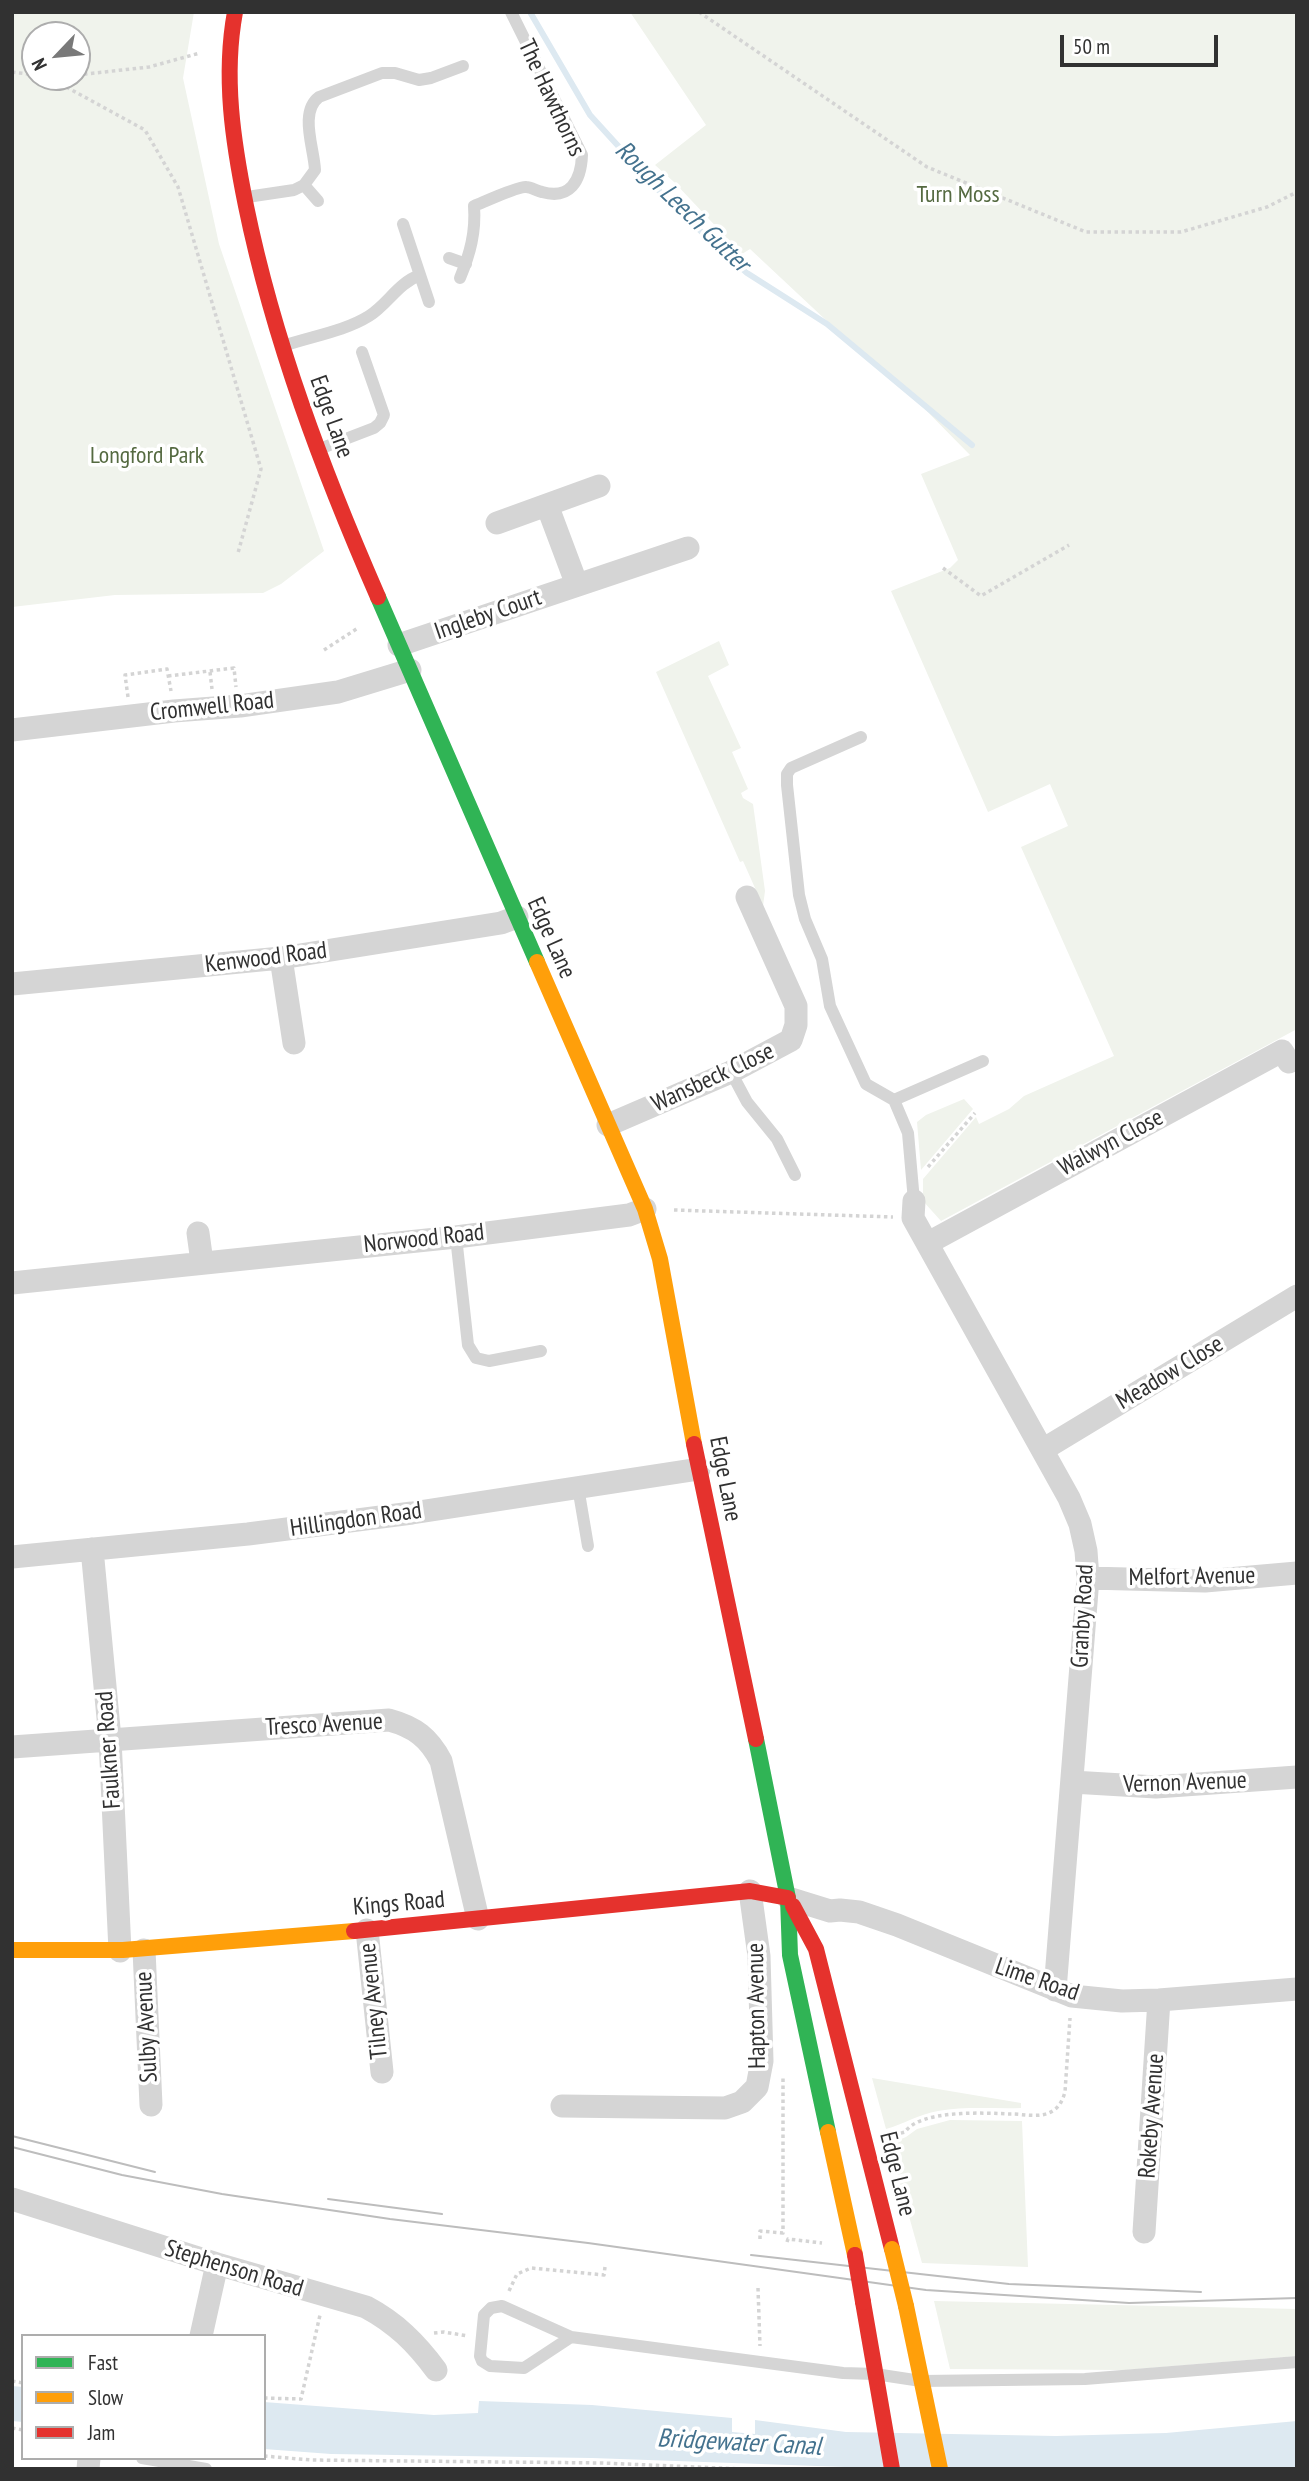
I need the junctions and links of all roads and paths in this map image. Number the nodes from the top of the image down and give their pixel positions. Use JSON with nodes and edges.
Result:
{"nodes":[{"id":1,"x":257,"y":12,"type":"edge"},
{"id":2,"x":511,"y":12,"type":"edge"},
{"id":3,"x":699,"y":12,"type":"edge"},
{"id":4,"x":234,"y":15,"type":"edge"},
{"id":5,"x":229,"y":44,"type":"junction"},
{"id":6,"x":463,"y":66,"type":"dead end"},
{"id":7,"x":91,"y":73,"type":"edge"},
{"id":8,"x":74,"y":91,"type":"edge"},
{"id":9,"x":304,"y":185,"type":"junction"},
{"id":10,"x":1297,"y":192,"type":"edge"},
{"id":11,"x":244,"y":198,"type":"junction"},
{"id":12,"x":318,"y":201,"type":"dead end"},
{"id":13,"x":403,"y":225,"type":"dead end"},
{"id":14,"x":449,"y":258,"type":"dead end"},
{"id":15,"x":466,"y":264,"type":"junction"},
{"id":16,"x":420,"y":275,"type":"junction"},
{"id":17,"x":460,"y":278,"type":"dead end"},
{"id":18,"x":429,"y":302,"type":"dead end"},
{"id":19,"x":282,"y":346,"type":"junction"},
{"id":20,"x":362,"y":352,"type":"dead end"},
{"id":21,"x":318,"y":450,"type":"junction"},
{"id":22,"x":599,"y":486,"type":"dead end"},
{"id":23,"x":547,"y":505,"type":"junction"},
{"id":24,"x":497,"y":523,"type":"dead end"},
{"id":25,"x":1069,"y":545,"type":"dead end"},
{"id":26,"x":688,"y":548,"type":"dead end"},
{"id":27,"x":237,"y":553,"type":"dead end"},
{"id":28,"x":943,"y":568,"type":"dead end"},
{"id":29,"x":577,"y":585,"type":"junction"},
{"id":30,"x":358,"y":628,"type":"dead end"},
{"id":31,"x":399,"y":645,"type":"junction"},
{"id":32,"x":324,"y":650,"type":"dead end"},
{"id":33,"x":234,"y":668,"type":"dead end"},
{"id":34,"x":410,"y":670,"type":"junction"},
{"id":35,"x":125,"y":675,"type":"dead end"},
{"id":36,"x":168,"y":676,"type":"junction"},
{"id":37,"x":174,"y":711,"type":"junction"},
{"id":38,"x":12,"y":730,"type":"edge"},
{"id":39,"x":861,"y":737,"type":"dead end"},
{"id":40,"x":747,"y":897,"type":"dead end"},
{"id":41,"x":517,"y":917,"type":"junction"},
{"id":42,"x":281,"y":958,"type":"junction"},
{"id":43,"x":12,"y":984,"type":"edge"},
{"id":44,"x":294,"y":1043,"type":"dead end"},
{"id":45,"x":983,"y":1060,"type":"dead end"},
{"id":46,"x":1289,"y":1062,"type":"dead end"},
{"id":47,"x":731,"y":1072,"type":"junction"},
{"id":48,"x":894,"y":1100,"type":"junction"},
{"id":49,"x":975,"y":1113,"type":"dead end"},
{"id":50,"x":608,"y":1125,"type":"junction"},
{"id":51,"x":795,"y":1175,"type":"dead end"},
{"id":52,"x":913,"y":1201,"type":"junction"},
{"id":53,"x":645,"y":1209,"type":"junction"},
{"id":54,"x":198,"y":1233,"type":"dead end"},
{"id":55,"x":456,"y":1237,"type":"junction"},
{"id":56,"x":928,"y":1242,"type":"junction"},
{"id":57,"x":202,"y":1262,"type":"junction"},
{"id":58,"x":12,"y":1283,"type":"edge"},
{"id":59,"x":1297,"y":1296,"type":"edge"},
{"id":60,"x":541,"y":1351,"type":"dead end"},
{"id":61,"x":1044,"y":1449,"type":"junction"},
{"id":62,"x":699,"y":1469,"type":"junction"},
{"id":63,"x":578,"y":1488,"type":"junction"},
{"id":64,"x":588,"y":1546,"type":"dead end"},
{"id":65,"x":92,"y":1549,"type":"junction"},
{"id":66,"x":12,"y":1557,"type":"edge"},
{"id":67,"x":1297,"y":1573,"type":"edge"},
{"id":68,"x":1088,"y":1578,"type":"junction"},
{"id":69,"x":110,"y":1739,"type":"junction"},
{"id":70,"x":12,"y":1747,"type":"edge"},
{"id":71,"x":1297,"y":1777,"type":"edge"},
{"id":72,"x":1072,"y":1783,"type":"junction"},
{"id":73,"x":750,"y":1891,"type":"junction"},
{"id":74,"x":788,"y":1898,"type":"junction"},
{"id":75,"x":478,"y":1919,"type":"junction"},
{"id":76,"x":367,"y":1930,"type":"junction"},
{"id":77,"x":12,"y":1950,"type":"edge"},
{"id":78,"x":144,"y":1950,"type":"junction"},
{"id":79,"x":120,"y":1951,"type":"junction"},
{"id":80,"x":1297,"y":1989,"type":"edge"},
{"id":81,"x":1063,"y":1993,"type":"junction"},
{"id":82,"x":1160,"y":2000,"type":"junction"},
{"id":83,"x":382,"y":2072,"type":"dead end"},
{"id":84,"x":791,"y":2074,"type":"dead end"},
{"id":85,"x":151,"y":2105,"type":"dead end"},
{"id":86,"x":562,"y":2106,"type":"dead end"},
{"id":87,"x":905,"y":2132,"type":"dead end"},
{"id":88,"x":12,"y":2199,"type":"edge"},
{"id":89,"x":1144,"y":2232,"type":"dead end"},
{"id":90,"x":760,"y":2239,"type":"dead end"},
{"id":91,"x":787,"y":2242,"type":"dead end"},
{"id":92,"x":826,"y":2243,"type":"dead end"},
{"id":93,"x":217,"y":2264,"type":"junction"},
{"id":94,"x":606,"y":2267,"type":"dead end"},
{"id":95,"x":758,"y":2288,"type":"dead end"},
{"id":96,"x":324,"y":2296,"type":"junction"},
{"id":97,"x":502,"y":2306,"type":"junction"},
{"id":98,"x":201,"y":2334,"type":"edge"},
{"id":99,"x":480,"y":2337,"type":"junction"},
{"id":100,"x":571,"y":2337,"type":"junction"},
{"id":101,"x":416,"y":2343,"type":"junction"},
{"id":102,"x":761,"y":2348,"type":"dead end"},
{"id":103,"x":1297,"y":2362,"type":"edge"},
{"id":104,"x":436,"y":2370,"type":"dead end"},
{"id":105,"x":875,"y":2374,"type":"junction"},
{"id":106,"x":921,"y":2381,"type":"junction"},
{"id":107,"x":266,"y":2398,"type":"edge"},
{"id":108,"x":266,"y":2456,"type":"edge"},
{"id":109,"x":154,"y":2460,"type":"edge"},
{"id":110,"x":206,"y":2469,"type":"edge"},
{"id":111,"x":743,"y":2469,"type":"edge"},
{"id":112,"x":892,"y":2469,"type":"edge"},
{"id":113,"x":940,"y":2469,"type":"edge"}],
"edges":[{"from":1,"to":4,"type":"street"},
{"from":2,"to":15,"type":"lane","name":"The Hawthorns"},
{"from":3,"to":10,"type":"path"},
{"from":4,"to":5,"type":"main road","name":"Edge Lane"},
{"from":5,"to":7,"type":"path"},
{"from":5,"to":11,"type":"main road","name":"Edge Lane"},
{"from":6,"to":9,"type":"lane"},
{"from":8,"to":27,"type":"path"},
{"from":9,"to":11,"type":"lane"},
{"from":9,"to":12,"type":"lane"},
{"from":11,"to":19,"type":"main road","name":"Edge Lane"},
{"from":13,"to":16,"type":"lane"},
{"from":14,"to":15,"type":"lane"},
{"from":15,"to":17,"type":"lane","name":"The Hawthorns"},
{"from":16,"to":18,"type":"lane"},
{"from":16,"to":19,"type":"lane"},
{"from":19,"to":21,"type":"main road","name":"Edge Lane"},
{"from":20,"to":21,"type":"lane"},
{"from":21,"to":31,"type":"main road","name":"Edge Lane"},
{"from":22,"to":23,"type":"street"},
{"from":23,"to":24,"type":"street"},
{"from":23,"to":29,"type":"street"},
{"from":25,"to":28,"type":"path"},
{"from":26,"to":29,"type":"street","name":"Ingleby Court"},
{"from":29,"to":31,"type":"street","name":"Ingleby Court"},
{"from":30,"to":32,"type":"path"},
{"from":31,"to":34,"type":"main road","name":"Edge Lane"},
{"from":33,"to":36,"type":"path"},
{"from":34,"to":37,"type":"street","name":"Cromwell Road"},
{"from":34,"to":41,"type":"main road","name":"Edge Lane"},
{"from":35,"to":36,"type":"path"},
{"from":36,"to":37,"type":"path"},
{"from":37,"to":38,"type":"street","name":"Cromwell Road"},
{"from":39,"to":48,"type":"lane"},
{"from":40,"to":47,"type":"street","name":"Wansbeck Close"},
{"from":41,"to":42,"type":"street","name":"Kenwood Road"},
{"from":41,"to":50,"type":"main road","name":"Edge Lane"},
{"from":42,"to":43,"type":"street","name":"Kenwood Road"},
{"from":42,"to":44,"type":"street"},
{"from":45,"to":48,"type":"lane"},
{"from":46,"to":56,"type":"street","name":"Walwyn Close"},
{"from":47,"to":50,"type":"street","name":"Wansbeck Close"},
{"from":47,"to":51,"type":"lane"},
{"from":48,"to":52,"type":"lane"},
{"from":49,"to":52,"type":"path"},
{"from":50,"to":53,"type":"main road","name":"Edge Lane"},
{"from":52,"to":53,"type":"path"},
{"from":52,"to":56,"type":"street","name":"Granby Road"},
{"from":53,"to":55,"type":"street","name":"Norwood Road"},
{"from":53,"to":62,"type":"main road","name":"Edge Lane"},
{"from":54,"to":57,"type":"street"},
{"from":55,"to":57,"type":"street","name":"Norwood Road"},
{"from":55,"to":60,"type":"lane"},
{"from":56,"to":61,"type":"street","name":"Granby Road"},
{"from":57,"to":58,"type":"street","name":"Norwood Road"},
{"from":59,"to":61,"type":"street","name":"Meadow Close"},
{"from":61,"to":68,"type":"street","name":"Granby Road"},
{"from":62,"to":63,"type":"street","name":"Hillingdon Road"},
{"from":62,"to":74,"type":"main road","name":"Edge Lane"},
{"from":63,"to":64,"type":"lane"},
{"from":63,"to":65,"type":"street","name":"Hillingdon Road"},
{"from":65,"to":66,"type":"street","name":"Hillingdon Road"},
{"from":65,"to":69,"type":"street","name":"Faulkner Road"},
{"from":67,"to":68,"type":"street","name":"Melfort Avenue"},
{"from":68,"to":72,"type":"street","name":"Granby Road"},
{"from":69,"to":70,"type":"street","name":"Tresco Avenue"},
{"from":69,"to":75,"type":"street","name":"Tresco Avenue"},
{"from":69,"to":79,"type":"street","name":"Faulkner Road"},
{"from":71,"to":72,"type":"street","name":"Vernon Avenue"},
{"from":72,"to":81,"type":"street","name":"Granby Road"},
{"from":73,"to":74,"type":"main road","name":"Kings Road"},
{"from":73,"to":75,"type":"main road","name":"Kings Road"},
{"from":73,"to":86,"type":"street","name":"Hapton Avenue"},
{"from":74,"to":81,"type":"street","name":"Lime Road"},
{"from":74,"to":105,"type":"main road","name":"Edge Lane","bridge":true},
{"from":74,"to":106,"type":"main road","name":"Edge Lane","bridge":true},
{"from":75,"to":76,"type":"main road","name":"Kings Road"},
{"from":76,"to":78,"type":"main road","name":"Kings Road"},
{"from":76,"to":83,"type":"street","name":"Tilney Avenue"},
{"from":77,"to":79,"type":"main road","name":"Kings Road"},
{"from":78,"to":79,"type":"main road","name":"Kings Road"},
{"from":78,"to":85,"type":"street","name":"Sulby Avenue"},
{"from":80,"to":82,"type":"street","name":"Lime Road"},
{"from":81,"to":82,"type":"street","name":"Lime Road"},
{"from":81,"to":87,"type":"path"},
{"from":82,"to":89,"type":"street","name":"Rokeby Avenue"},
{"from":84,"to":90,"type":"path"},
{"from":88,"to":93,"type":"street","name":"Stephenson Road"},
{"from":91,"to":92,"type":"path"},
{"from":93,"to":96,"type":"street","name":"Stephenson Road"},
{"from":93,"to":98,"type":"street"},
{"from":94,"to":97,"type":"path"},
{"from":95,"to":102,"type":"path"},
{"from":96,"to":101,"type":"street","name":"Stephenson Road"},
{"from":96,"to":107,"type":"path"},
{"from":97,"to":99,"type":"lane"},
{"from":97,"to":100,"type":"lane"},
{"from":99,"to":100,"type":"lane"},
{"from":99,"to":101,"type":"path"},
{"from":100,"to":105,"type":"lane"},
{"from":101,"to":104,"type":"street","name":"Stephenson Road"},
{"from":103,"to":106,"type":"lane"},
{"from":105,"to":106,"type":"lane"},
{"from":105,"to":112,"type":"main road","name":"Edge Lane"},
{"from":106,"to":113,"type":"main road","name":"Edge Lane"},
{"from":108,"to":111,"type":"path"},
{"from":109,"to":110,"type":"lane"}]}
